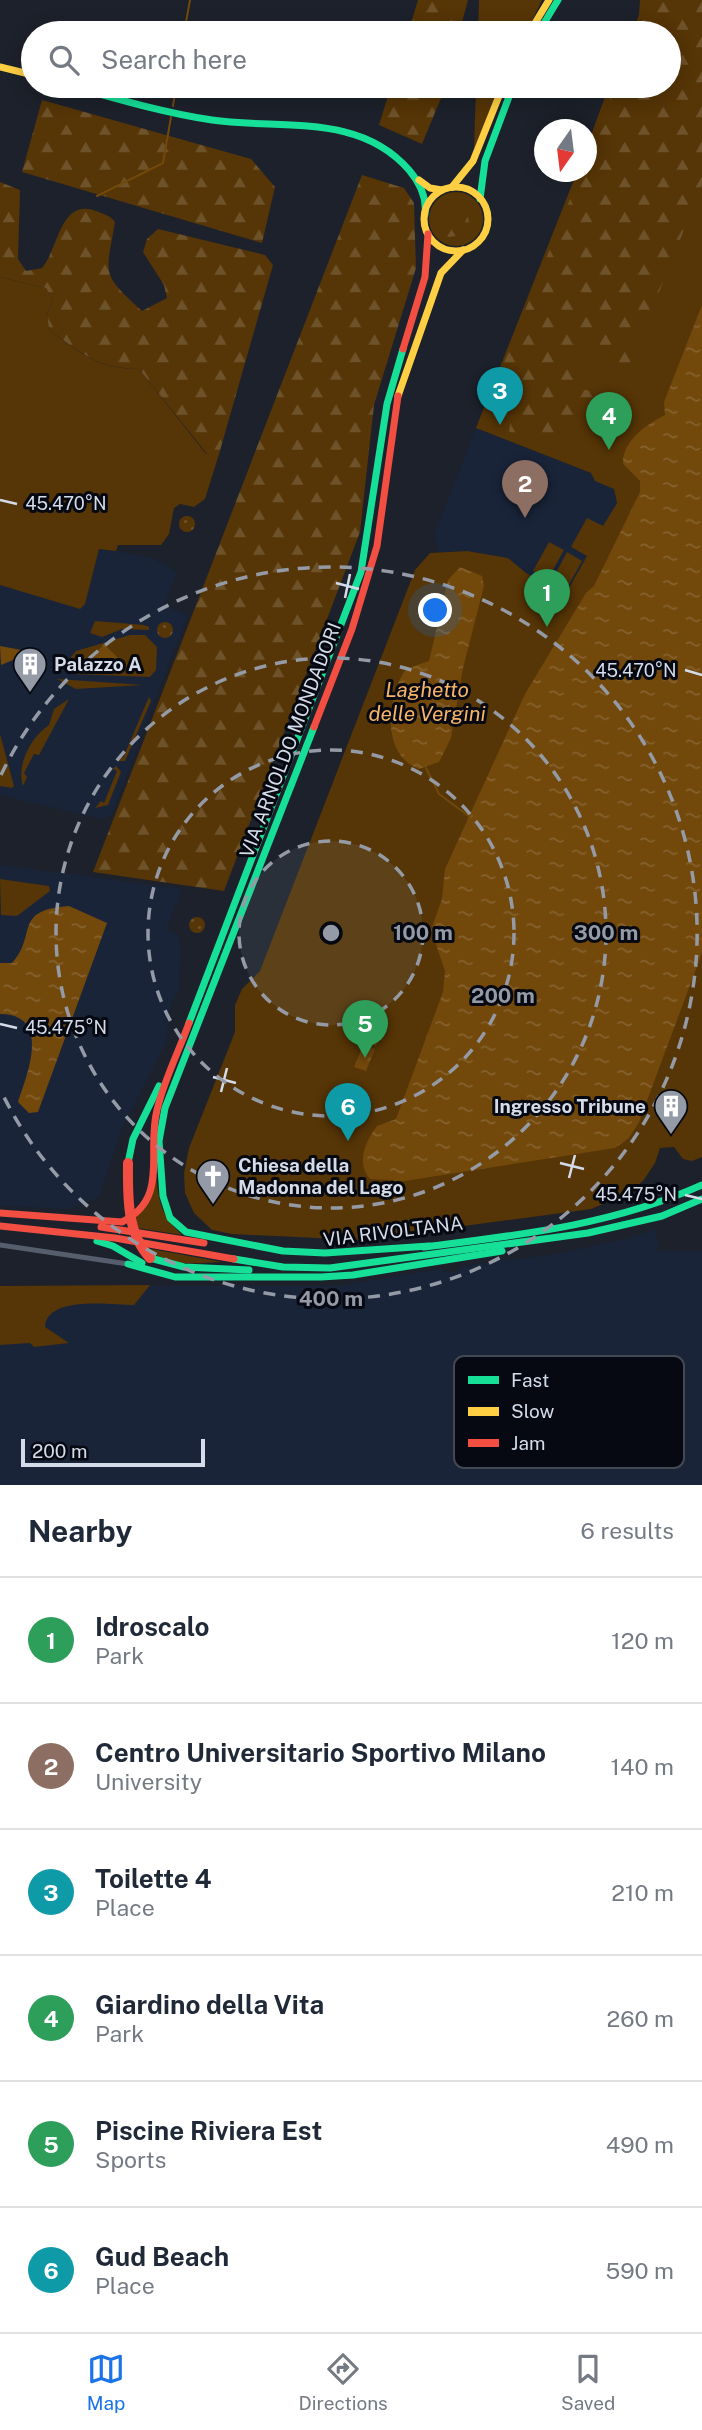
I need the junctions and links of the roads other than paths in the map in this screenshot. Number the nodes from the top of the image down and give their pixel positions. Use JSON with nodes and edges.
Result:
{"nodes":[{"id":1,"x":549,"y":0,"type":"edge"},
{"id":2,"x":558,"y":0,"type":"edge"},
{"id":3,"x":536,"y":21,"type":"edge"},
{"id":4,"x":545,"y":21,"type":"edge"},
{"id":5,"x":0,"y":67,"type":"edge"},
{"id":6,"x":21,"y":72,"type":"edge"},
{"id":7,"x":121,"y":98,"type":"edge"},
{"id":8,"x":498,"y":98,"type":"edge"},
{"id":9,"x":509,"y":98,"type":"edge"},
{"id":10,"x":413,"y":175,"type":"junction"},
{"id":11,"x":448,"y":189,"type":"junction"},
{"id":12,"x":480,"y":199,"type":"junction"},
{"id":13,"x":425,"y":214,"type":"junction"},
{"id":14,"x":428,"y":234,"type":"junction"},
{"id":15,"x":463,"y":250,"type":"junction"},
{"id":16,"x":178,"y":1052,"type":"junction"},
{"id":17,"x":702,"y":1185,"type":"edge"},
{"id":18,"x":702,"y":1199,"type":"edge"},
{"id":19,"x":0,"y":1215,"type":"edge"},
{"id":20,"x":662,"y":1216,"type":"junction"},
{"id":21,"x":0,"y":1226,"type":"edge"},
{"id":22,"x":28,"y":1228,"type":"junction"},
{"id":23,"x":0,"y":1245,"type":"edge"},
{"id":24,"x":429,"y":1246,"type":"junction"},
{"id":25,"x":128,"y":1264,"type":"joint"},
{"id":26,"x":155,"y":1271,"type":"junction"},
{"id":27,"x":291,"y":1276,"type":"junction"}],
"edges":[{"from":1,"to":3,"type":"main road"},
{"from":2,"to":4,"type":"main road"},
{"from":5,"to":6,"type":"main road"},
{"from":7,"to":10,"type":"main road"},
{"from":8,"to":11,"type":"main road"},
{"from":9,"to":12,"type":"main road"},
{"from":10,"to":11,"type":"main road"},
{"from":10,"to":13,"type":"main road"},
{"from":11,"to":12,"type":"main road"},
{"from":11,"to":13,"type":"main road"},
{"from":12,"to":15,"type":"main road"},
{"from":13,"to":14,"type":"main road"},
{"from":14,"to":15,"type":"main road"},
{"from":14,"to":16,"type":"main road","name":"VIA ARNOLDO MONDADORI"},
{"from":15,"to":24,"type":"main road","name":"VIA ARNOLDO MONDADORI"},
{"from":16,"to":19,"type":"main road"},
{"from":16,"to":27,"type":"main road","bridge":true},
{"from":17,"to":24,"type":"main road","name":"VIA RIVOLTANA"},
{"from":18,"to":20,"type":"main road","name":"VIA RIVOLTANA"},
{"from":19,"to":24,"type":"main road","name":"VIA RIVOLTANA"},
{"from":20,"to":22,"type":"main road","name":"VIA RIVOLTANA"},
{"from":20,"to":27,"type":"main road"},
{"from":21,"to":22,"type":"main road","name":"VIA RIVOLTANA"},
{"from":22,"to":26,"type":"main road"},
{"from":23,"to":25,"type":"street"},
{"from":25,"to":26,"type":"main road"},
{"from":26,"to":27,"type":"main road"}]}
